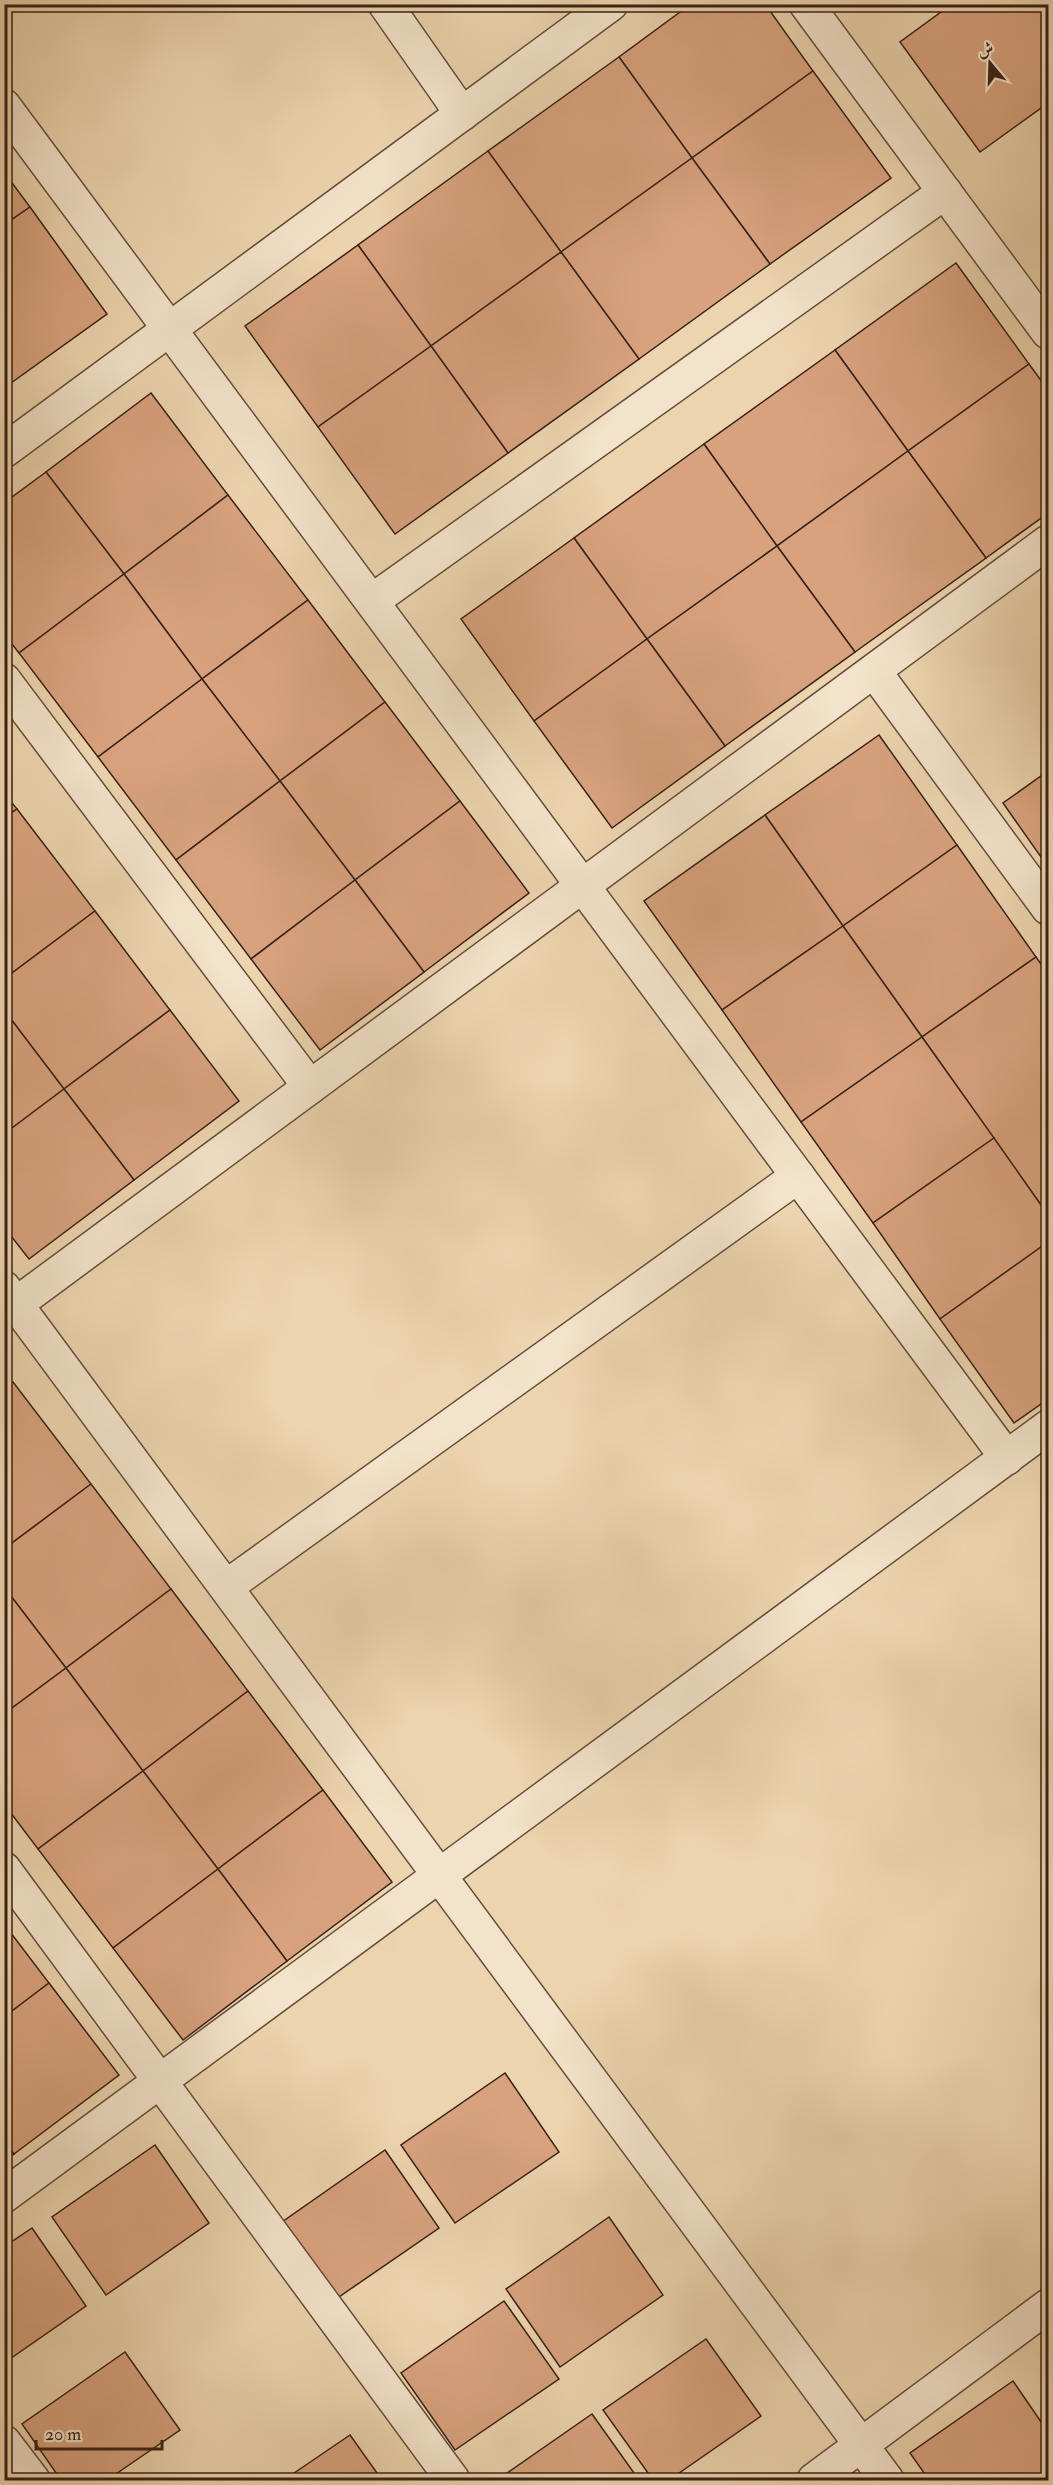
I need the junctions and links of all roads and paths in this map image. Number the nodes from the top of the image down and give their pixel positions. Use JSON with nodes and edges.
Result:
{"nodes":[{"id":1,"x":385,"y":4,"type":"edge"},
{"id":2,"x":611,"y":4,"type":"edge"},
{"id":3,"x":806,"y":4,"type":"edge"},
{"id":4,"x":4,"y":106,"type":"edge"},
{"id":5,"x":462,"y":114,"type":"junction"},
{"id":6,"x":945,"y":192,"type":"junction"},
{"id":7,"x":170,"y":329,"type":"junction"},
{"id":8,"x":1048,"y":332,"type":"edge"},
{"id":9,"x":4,"y":451,"type":"edge"},
{"id":10,"x":1048,"y":542,"type":"edge"},
{"id":11,"x":372,"y":601,"type":"junction"},
{"id":12,"x":874,"y":671,"type":"junction"},
{"id":13,"x":4,"y":680,"type":"edge"},
{"id":14,"x":583,"y":886,"type":"junction"},
{"id":15,"x":1048,"y":908,"type":"edge"},
{"id":16,"x":310,"y":1087,"type":"junction"},
{"id":17,"x":798,"y":1176,"type":"junction"},
{"id":18,"x":8,"y":1302,"type":"edge"},
{"id":19,"x":1048,"y":1427,"type":"edge"},
{"id":20,"x":1007,"y":1458,"type":"junction"},
{"id":21,"x":226,"y":1587,"type":"junction"},
{"id":22,"x":4,"y":1869,"type":"edge"},
{"id":23,"x":440,"y":1876,"type":"junction"},
{"id":24,"x":160,"y":2081,"type":"junction"},
{"id":25,"x":4,"y":2196,"type":"edge"},
{"id":26,"x":1048,"y":2306,"type":"edge"},
{"id":27,"x":4,"y":2442,"type":"edge"},
{"id":28,"x":861,"y":2445,"type":"junction"},
{"id":29,"x":33,"y":2481,"type":"edge"},
{"id":30,"x":453,"y":2481,"type":"edge"},
{"id":31,"x":814,"y":2481,"type":"edge"},
{"id":32,"x":887,"y":2481,"type":"edge"}],
"edges":[{"from":1,"to":5,"type":"street"},
{"from":2,"to":5,"type":"street"},
{"from":3,"to":6,"type":"street"},
{"from":4,"to":7,"type":"street"},
{"from":5,"to":7,"type":"street"},
{"from":6,"to":8,"type":"street"},
{"from":6,"to":11,"type":"street"},
{"from":7,"to":9,"type":"street"},
{"from":7,"to":11,"type":"street"},
{"from":10,"to":12,"type":"street"},
{"from":11,"to":14,"type":"street"},
{"from":12,"to":14,"type":"street"},
{"from":12,"to":15,"type":"street"},
{"from":13,"to":16,"type":"street"},
{"from":14,"to":16,"type":"street"},
{"from":14,"to":17,"type":"street"},
{"from":16,"to":18,"type":"street"},
{"from":17,"to":20,"type":"street"},
{"from":17,"to":21,"type":"street"},
{"from":18,"to":21,"type":"street"},
{"from":19,"to":20,"type":"street"},
{"from":20,"to":23,"type":"street"},
{"from":21,"to":23,"type":"street"},
{"from":22,"to":24,"type":"street"},
{"from":23,"to":24,"type":"street"},
{"from":23,"to":28,"type":"street"},
{"from":24,"to":25,"type":"street"},
{"from":24,"to":30,"type":"street"},
{"from":26,"to":28,"type":"street"},
{"from":27,"to":29,"type":"street"},
{"from":28,"to":31,"type":"street"},
{"from":28,"to":32,"type":"street"}]}
